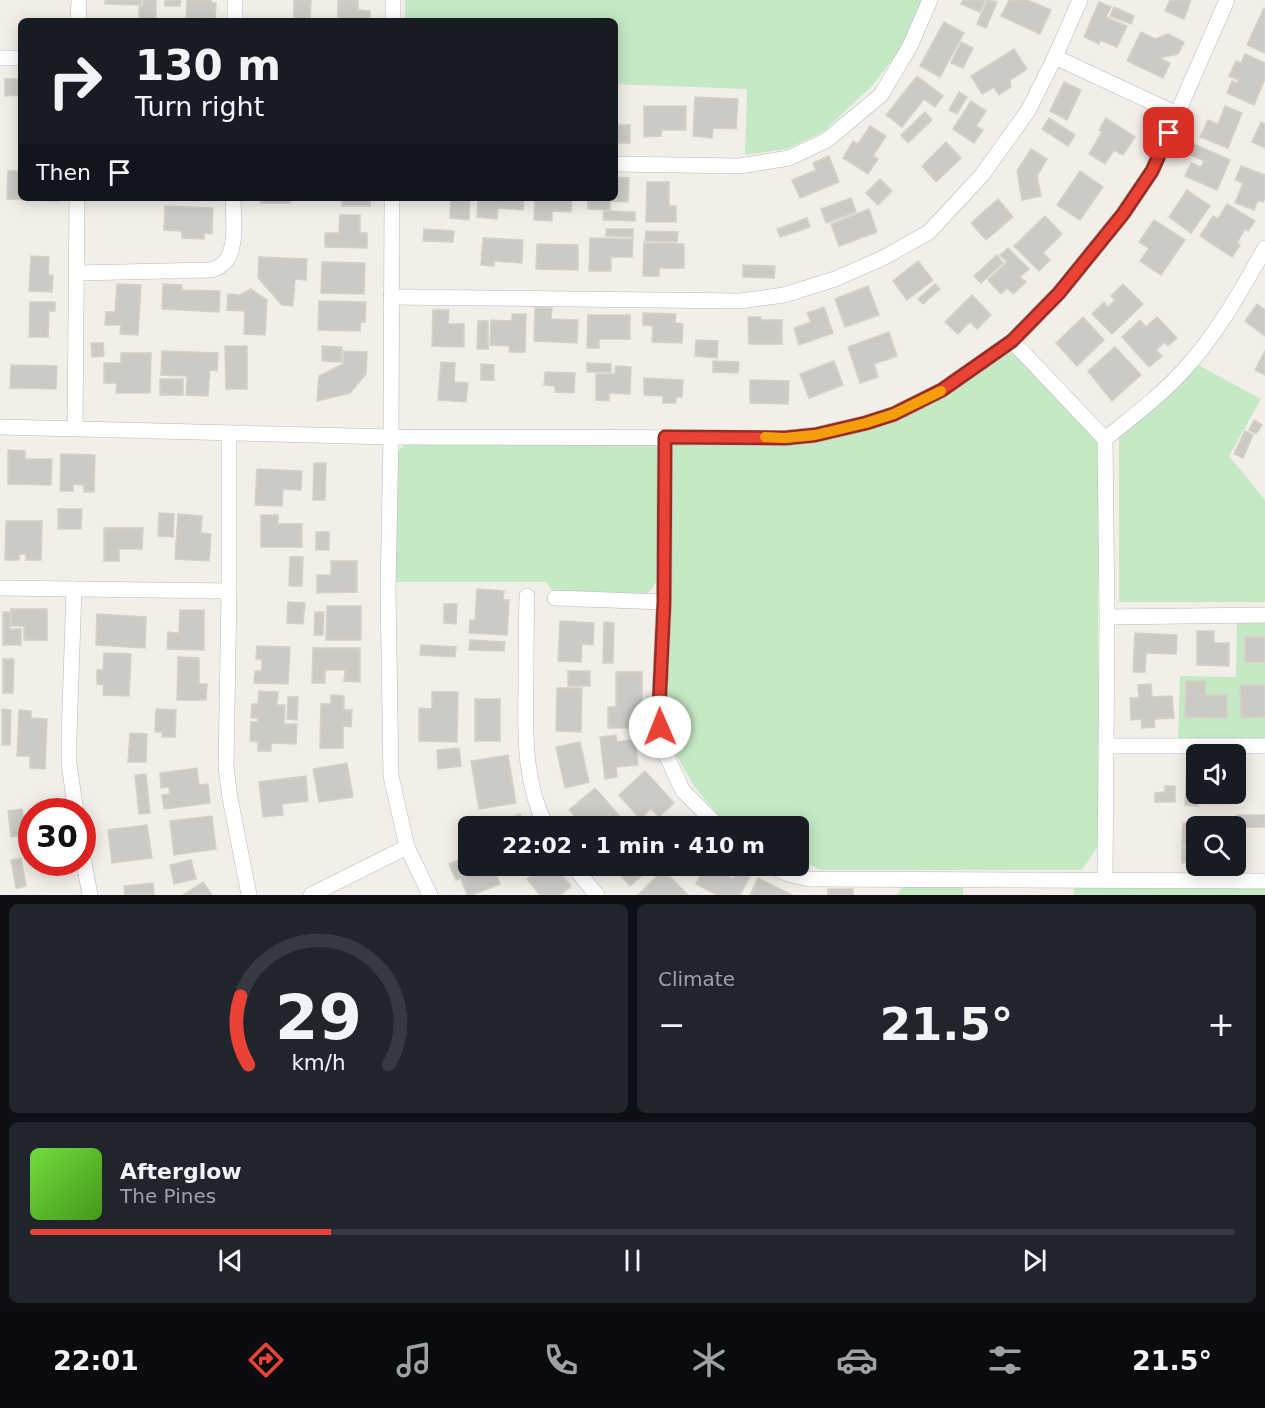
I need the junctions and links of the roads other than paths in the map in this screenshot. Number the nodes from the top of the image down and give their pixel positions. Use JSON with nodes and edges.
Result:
{"nodes":[{"id":1,"x":79,"y":0,"type":"edge"},
{"id":2,"x":235,"y":0,"type":"edge"},
{"id":3,"x":393,"y":0,"type":"edge"},
{"id":4,"x":930,"y":0,"type":"edge"},
{"id":5,"x":1080,"y":0,"type":"edge"},
{"id":6,"x":1227,"y":0,"type":"edge"},
{"id":7,"x":78,"y":18,"type":"edge"},
{"id":8,"x":235,"y":18,"type":"edge"},
{"id":9,"x":393,"y":18,"type":"edge"},
{"id":10,"x":1055,"y":57,"type":"junction"},
{"id":11,"x":0,"y":58,"type":"edge"},
{"id":12,"x":18,"y":58,"type":"edge"},
{"id":13,"x":1177,"y":114,"type":"junction"},
{"id":14,"x":618,"y":164,"type":"edge"},
{"id":15,"x":77,"y":201,"type":"edge"},
{"id":16,"x":233,"y":201,"type":"edge"},
{"id":17,"x":392,"y":201,"type":"edge"},
{"id":18,"x":1265,"y":248,"type":"edge"},
{"id":19,"x":76,"y":273,"type":"junction"},
{"id":20,"x":391,"y":297,"type":"junction"},
{"id":21,"x":1012,"y":341,"type":"junction"},
{"id":22,"x":0,"y":427,"type":"edge"},
{"id":23,"x":75,"y":428,"type":"junction"},
{"id":24,"x":229,"y":434,"type":"junction"},
{"id":25,"x":391,"y":437,"type":"junction"},
{"id":26,"x":665,"y":437,"type":"junction"},
{"id":27,"x":1105,"y":439,"type":"junction"},
{"id":28,"x":0,"y":588,"type":"edge"},
{"id":29,"x":74,"y":590,"type":"junction"},
{"id":30,"x":229,"y":591,"type":"junction"},
{"id":31,"x":526,"y":596,"type":"dead end"},
{"id":32,"x":555,"y":598,"type":"dead end"},
{"id":33,"x":664,"y":602,"type":"junction"},
{"id":34,"x":1265,"y":615,"type":"edge"},
{"id":35,"x":1107,"y":617,"type":"junction"},
{"id":36,"x":1106,"y":746,"type":"junction"},
{"id":37,"x":1265,"y":746,"type":"edge"},
{"id":38,"x":74,"y":798,"type":"edge"},
{"id":39,"x":542,"y":816,"type":"edge"},
{"id":40,"x":708,"y":816,"type":"edge"},
{"id":41,"x":407,"y":847,"type":"junction"},
{"id":42,"x":86,"y":876,"type":"edge"},
{"id":43,"x":581,"y":876,"type":"edge"},
{"id":44,"x":797,"y":876,"type":"edge"},
{"id":45,"x":889,"y":879,"type":"junction"},
{"id":46,"x":1105,"y":880,"type":"junction"},
{"id":47,"x":1265,"y":880,"type":"edge"},
{"id":48,"x":90,"y":895,"type":"edge"},
{"id":49,"x":249,"y":895,"type":"edge"},
{"id":50,"x":311,"y":895,"type":"edge"},
{"id":51,"x":430,"y":895,"type":"edge"},
{"id":52,"x":597,"y":895,"type":"edge"},
{"id":53,"x":889,"y":895,"type":"edge"}],
"edges":[{"from":1,"to":7,"type":"street"},
{"from":2,"to":8,"type":"street"},
{"from":3,"to":9,"type":"street"},
{"from":4,"to":14,"type":"street"},
{"from":5,"to":10,"type":"street"},
{"from":6,"to":13,"type":"street"},
{"from":10,"to":13,"type":"street"},
{"from":10,"to":20,"type":"street"},
{"from":11,"to":12,"type":"street"},
{"from":13,"to":21,"type":"street"},
{"from":15,"to":19,"type":"street"},
{"from":16,"to":19,"type":"street"},
{"from":17,"to":20,"type":"street"},
{"from":18,"to":27,"type":"street"},
{"from":19,"to":23,"type":"street"},
{"from":20,"to":25,"type":"street"},
{"from":21,"to":26,"type":"street"},
{"from":21,"to":27,"type":"street"},
{"from":22,"to":23,"type":"street"},
{"from":23,"to":24,"type":"street"},
{"from":24,"to":25,"type":"street"},
{"from":24,"to":30,"type":"street"},
{"from":25,"to":26,"type":"street"},
{"from":25,"to":41,"type":"street"},
{"from":26,"to":33,"type":"street"},
{"from":27,"to":35,"type":"street"},
{"from":28,"to":29,"type":"street"},
{"from":29,"to":30,"type":"street"},
{"from":29,"to":38,"type":"street"},
{"from":30,"to":49,"type":"street"},
{"from":31,"to":39,"type":"street"},
{"from":32,"to":33,"type":"street"},
{"from":33,"to":40,"type":"street"},
{"from":34,"to":35,"type":"street"},
{"from":35,"to":36,"type":"street"},
{"from":36,"to":37,"type":"street"},
{"from":36,"to":46,"type":"street"},
{"from":41,"to":50,"type":"street"},
{"from":41,"to":51,"type":"street"},
{"from":42,"to":48,"type":"street"},
{"from":43,"to":52,"type":"street"},
{"from":44,"to":45,"type":"street"},
{"from":45,"to":46,"type":"street"},
{"from":45,"to":53,"type":"street"},
{"from":46,"to":47,"type":"street"}]}
